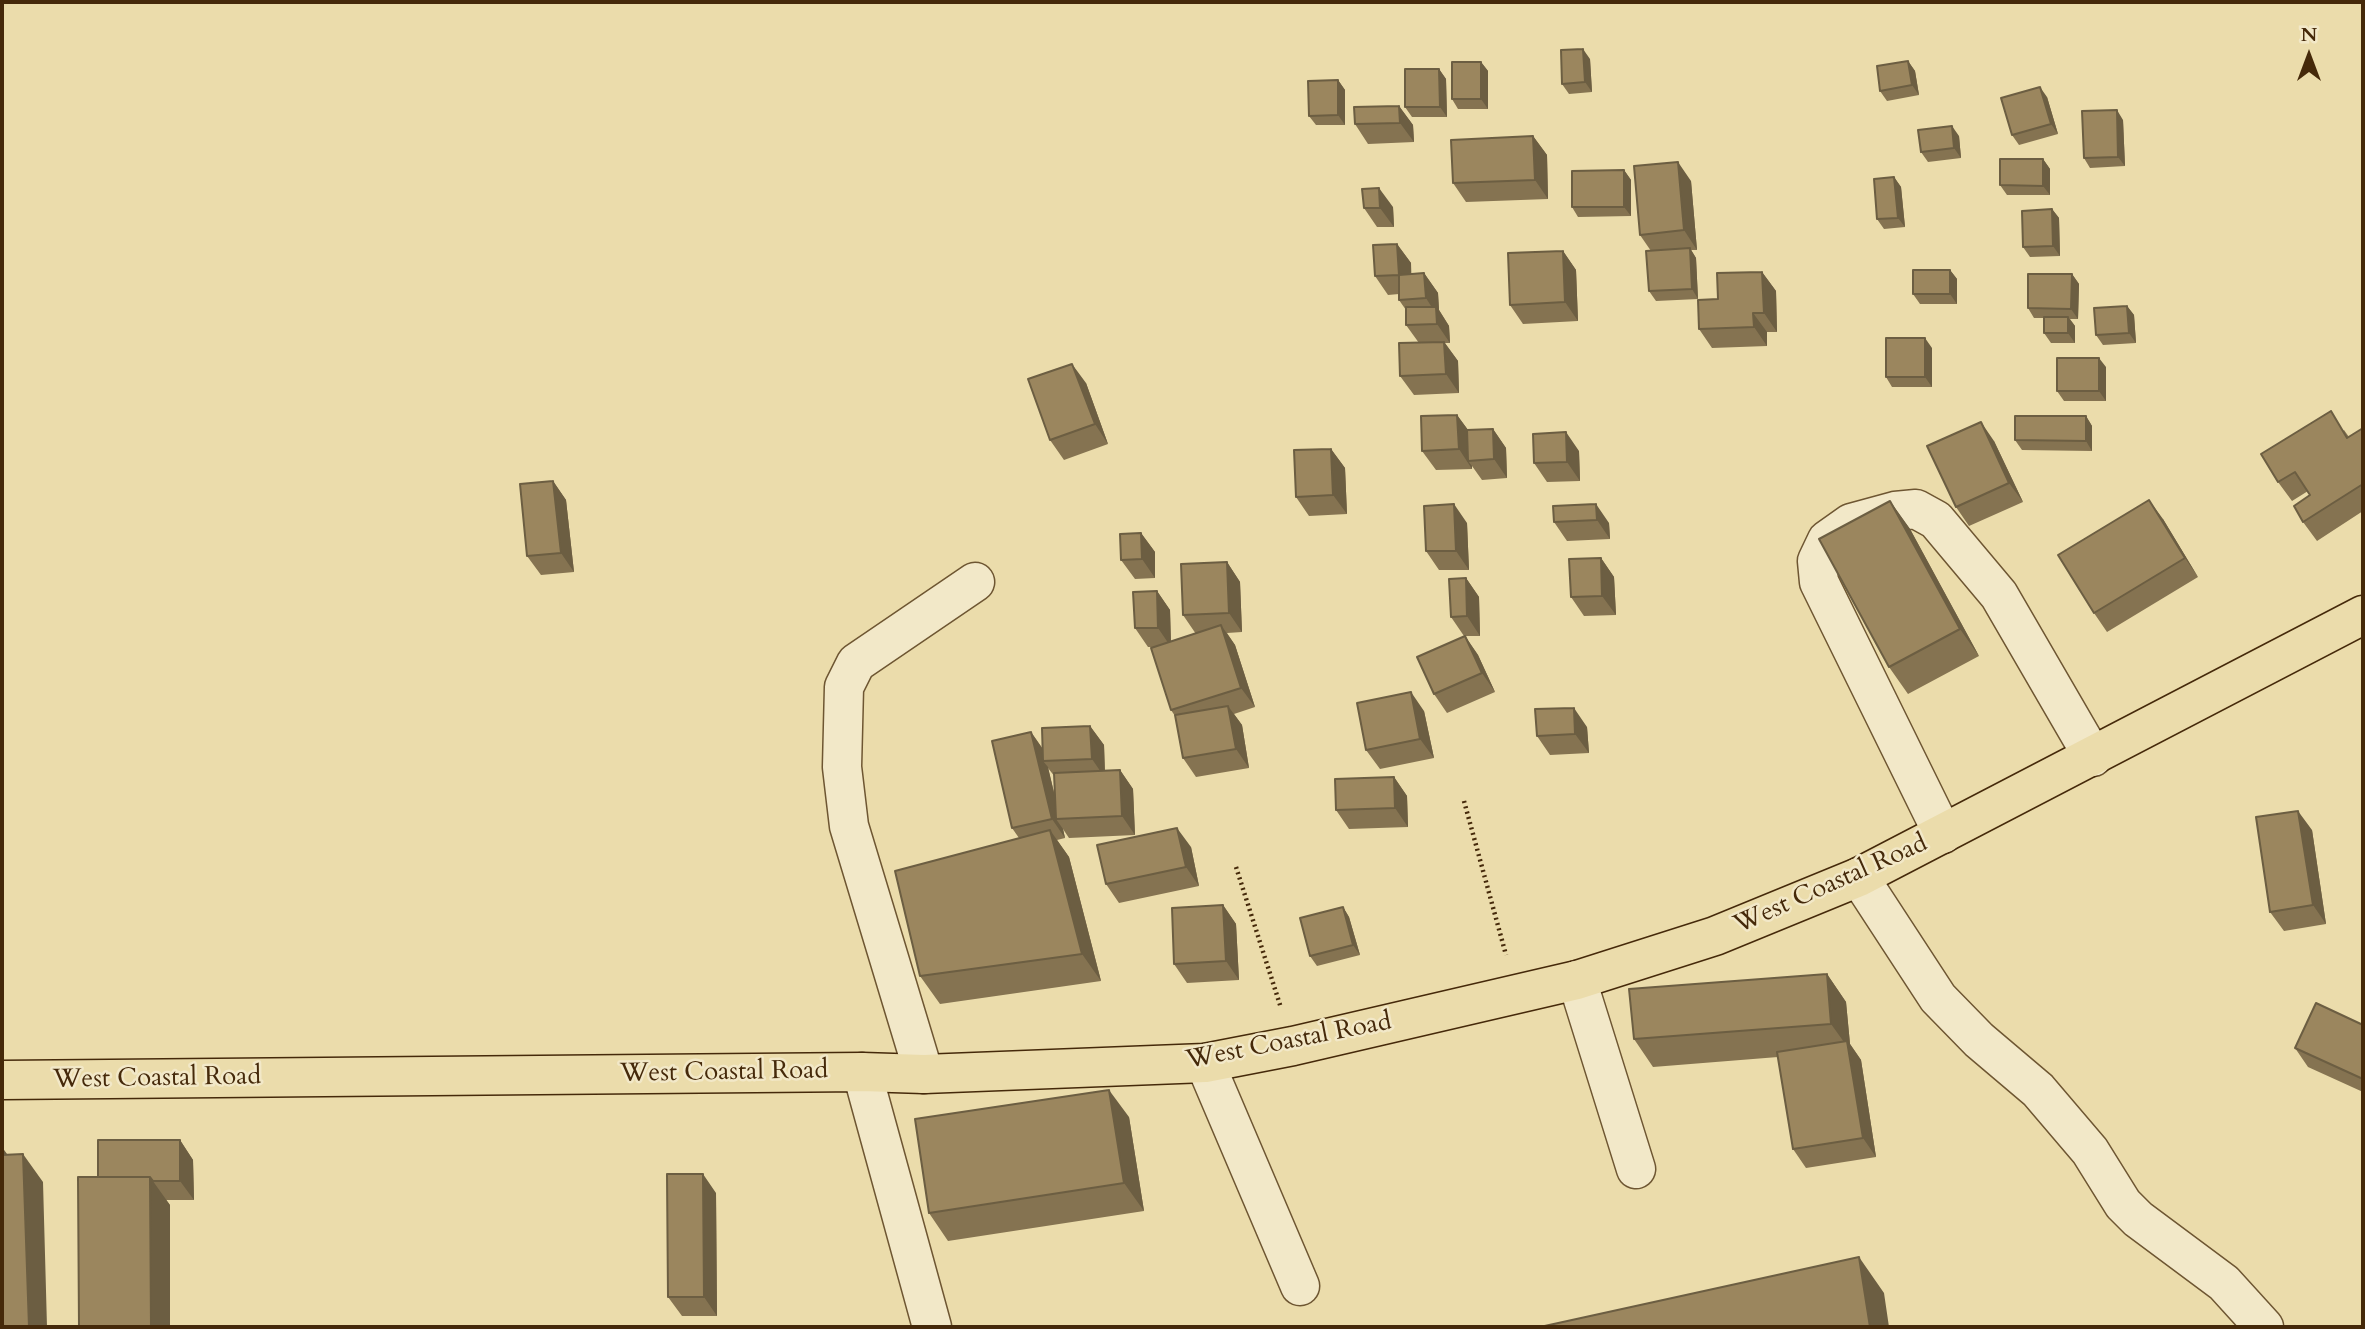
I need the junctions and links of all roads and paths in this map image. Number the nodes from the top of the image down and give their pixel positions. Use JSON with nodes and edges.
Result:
{"nodes":[{"id":1,"x":975,"y":582,"type":"dead end"},
{"id":2,"x":2363,"y":615,"type":"edge"},
{"id":3,"x":2093,"y":757,"type":"junction"},
{"id":4,"x":1464,"y":800,"type":"dead end"},
{"id":5,"x":1943,"y":834,"type":"junction"},
{"id":6,"x":1236,"y":867,"type":"dead end"},
{"id":7,"x":1859,"y":877,"type":"junction"},
{"id":8,"x":1577,"y":980,"type":"junction"},
{"id":9,"x":1517,"y":994,"type":"junction"},
{"id":10,"x":1293,"y":1046,"type":"junction"},
{"id":11,"x":1205,"y":1063,"type":"junction"},
{"id":12,"x":862,"y":1072,"type":"junction"},
{"id":13,"x":924,"y":1074,"type":"junction"},
{"id":14,"x":2,"y":1080,"type":"edge"},
{"id":15,"x":1636,"y":1168,"type":"dead end"},
{"id":16,"x":1300,"y":1286,"type":"dead end"},
{"id":17,"x":932,"y":1327,"type":"edge"},
{"id":18,"x":2264,"y":1327,"type":"edge"}],
"edges":[{"from":1,"to":13,"type":"street"},
{"from":2,"to":3,"type":"main road","name":"West Coastal Road"},
{"from":3,"to":5,"type":"main road","name":"West Coastal Road"},
{"from":3,"to":5,"type":"street"},
{"from":4,"to":9,"type":"path"},
{"from":5,"to":7,"type":"main road","name":"West Coastal Road"},
{"from":6,"to":10,"type":"path"},
{"from":7,"to":8,"type":"main road","name":"West Coastal Road"},
{"from":7,"to":18,"type":"street"},
{"from":8,"to":9,"type":"main road","name":"West Coastal Road"},
{"from":8,"to":15,"type":"street"},
{"from":9,"to":10,"type":"main road","name":"West Coastal Road"},
{"from":10,"to":11,"type":"main road","name":"West Coastal Road"},
{"from":11,"to":13,"type":"main road","name":"West Coastal Road"},
{"from":11,"to":16,"type":"street"},
{"from":12,"to":13,"type":"main road","name":"West Coastal Road"},
{"from":12,"to":14,"type":"main road","name":"West Coastal Road"},
{"from":12,"to":17,"type":"street"}]}
